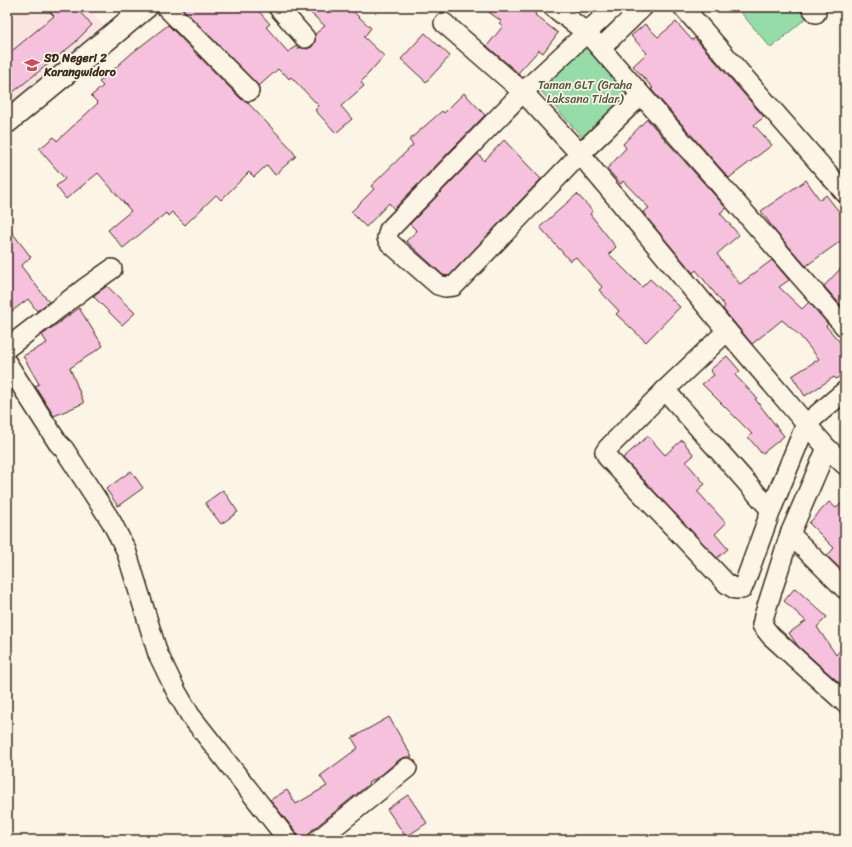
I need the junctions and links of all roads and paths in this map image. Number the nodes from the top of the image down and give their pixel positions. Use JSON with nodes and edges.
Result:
{"nodes":[{"id":1,"x":146,"y":7,"type":"edge"},
{"id":2,"x":166,"y":7,"type":"edge"},
{"id":3,"x":278,"y":7,"type":"edge"},
{"id":4,"x":553,"y":7,"type":"edge"},
{"id":5,"x":614,"y":7,"type":"edge"},
{"id":6,"x":643,"y":7,"type":"edge"},
{"id":7,"x":683,"y":7,"type":"edge"},
{"id":8,"x":444,"y":23,"type":"dead end"},
{"id":9,"x":587,"y":33,"type":"junction"},
{"id":10,"x":305,"y":38,"type":"dead end"},
{"id":11,"x":601,"y":48,"type":"junction"},
{"id":12,"x":248,"y":91,"type":"dead end"},
{"id":13,"x":523,"y":92,"type":"junction"},
{"id":14,"x":641,"y":95,"type":"junction"},
{"id":15,"x":7,"y":122,"type":"edge"},
{"id":16,"x":580,"y":154,"type":"junction"},
{"id":17,"x":845,"y":193,"type":"edge"},
{"id":18,"x":112,"y":269,"type":"dead end"},
{"id":19,"x":845,"y":327,"type":"edge"},
{"id":20,"x":726,"y":331,"type":"junction"},
{"id":21,"x":7,"y":348,"type":"edge"},
{"id":22,"x":7,"y":362,"type":"edge"},
{"id":23,"x":665,"y":390,"type":"junction"},
{"id":24,"x":845,"y":391,"type":"edge"},
{"id":25,"x":806,"y":424,"type":"junction"},
{"id":26,"x":827,"y":448,"type":"junction"},
{"id":27,"x":845,"y":465,"type":"edge"},
{"id":28,"x":771,"y":510,"type":"junction"},
{"id":29,"x":790,"y":534,"type":"junction"},
{"id":30,"x":845,"y":588,"type":"edge"},
{"id":31,"x":845,"y":703,"type":"edge"},
{"id":32,"x":407,"y":768,"type":"dead end"},
{"id":33,"x":288,"y":840,"type":"edge"},
{"id":34,"x":318,"y":840,"type":"edge"}],
"edges":[{"from":1,"to":15,"type":"street"},
{"from":2,"to":12,"type":"street"},
{"from":3,"to":10,"type":"street"},
{"from":4,"to":9,"type":"street"},
{"from":5,"to":9,"type":"street"},
{"from":6,"to":11,"type":"street"},
{"from":7,"to":17,"type":"street"},
{"from":8,"to":13,"type":"street"},
{"from":9,"to":11,"type":"street"},
{"from":9,"to":13,"type":"street"},
{"from":11,"to":14,"type":"street"},
{"from":13,"to":16,"type":"street"},
{"from":13,"to":16,"type":"street"},
{"from":14,"to":16,"type":"street"},
{"from":14,"to":19,"type":"street"},
{"from":16,"to":20,"type":"street"},
{"from":18,"to":21,"type":"street"},
{"from":20,"to":23,"type":"street"},
{"from":20,"to":25,"type":"street"},
{"from":22,"to":33,"type":"street"},
{"from":23,"to":28,"type":"street"},
{"from":23,"to":28,"type":"street"},
{"from":24,"to":25,"type":"street"},
{"from":25,"to":26,"type":"street"},
{"from":25,"to":28,"type":"street"},
{"from":26,"to":27,"type":"street"},
{"from":26,"to":29,"type":"street"},
{"from":29,"to":30,"type":"street"},
{"from":29,"to":31,"type":"street"},
{"from":32,"to":34,"type":"street"}]}
